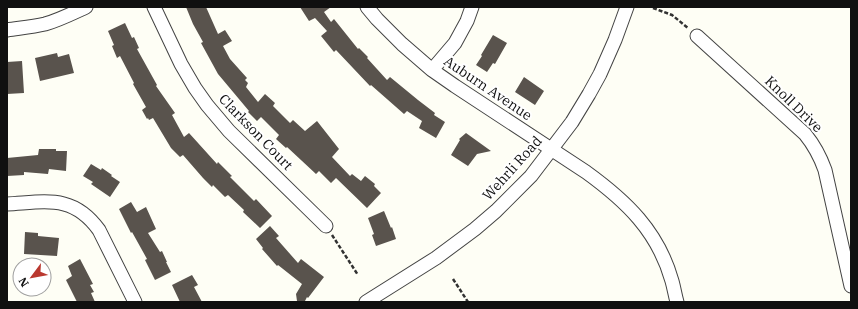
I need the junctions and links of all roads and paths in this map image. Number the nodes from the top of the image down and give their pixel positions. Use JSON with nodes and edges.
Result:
{"nodes":[{"id":1,"x":86,"y":7,"type":"edge"},
{"id":2,"x":154,"y":7,"type":"edge"},
{"id":3,"x":366,"y":7,"type":"edge"},
{"id":4,"x":472,"y":7,"type":"edge"},
{"id":5,"x":627,"y":7,"type":"edge"},
{"id":6,"x":653,"y":8,"type":"dead end"},
{"id":7,"x":7,"y":30,"type":"edge"},
{"id":8,"x":698,"y":36,"type":"joint"},
{"id":9,"x":432,"y":70,"type":"junction"},
{"id":10,"x":551,"y":150,"type":"junction"},
{"id":11,"x":7,"y":204,"type":"edge"},
{"id":12,"x":326,"y":226,"type":"joint"},
{"id":13,"x":847,"y":251,"type":"edge"},
{"id":14,"x":358,"y":275,"type":"dead end"},
{"id":15,"x":453,"y":279,"type":"dead end"},
{"id":16,"x":851,"y":286,"type":"edge"},
{"id":17,"x":135,"y":302,"type":"edge"},
{"id":18,"x":366,"y":302,"type":"edge"},
{"id":19,"x":468,"y":302,"type":"edge"},
{"id":20,"x":677,"y":302,"type":"edge"}],
"edges":[{"from":1,"to":7,"type":"street"},
{"from":2,"to":12,"type":"street","name":"Clarkson Court"},
{"from":3,"to":9,"type":"street","name":"Auburn Avenue"},
{"from":4,"to":9,"type":"street"},
{"from":5,"to":10,"type":"street","name":"Wehrli Road"},
{"from":6,"to":8,"type":"path"},
{"from":8,"to":13,"type":"street","name":"Knoll Drive"},
{"from":9,"to":10,"type":"street","name":"Auburn Avenue"},
{"from":10,"to":18,"type":"street","name":"Wehrli Road"},
{"from":10,"to":20,"type":"street","name":"Auburn Avenue"},
{"from":11,"to":17,"type":"street"},
{"from":12,"to":14,"type":"path"},
{"from":13,"to":16,"type":"street","name":"Knoll Drive"},
{"from":15,"to":19,"type":"path"}]}
